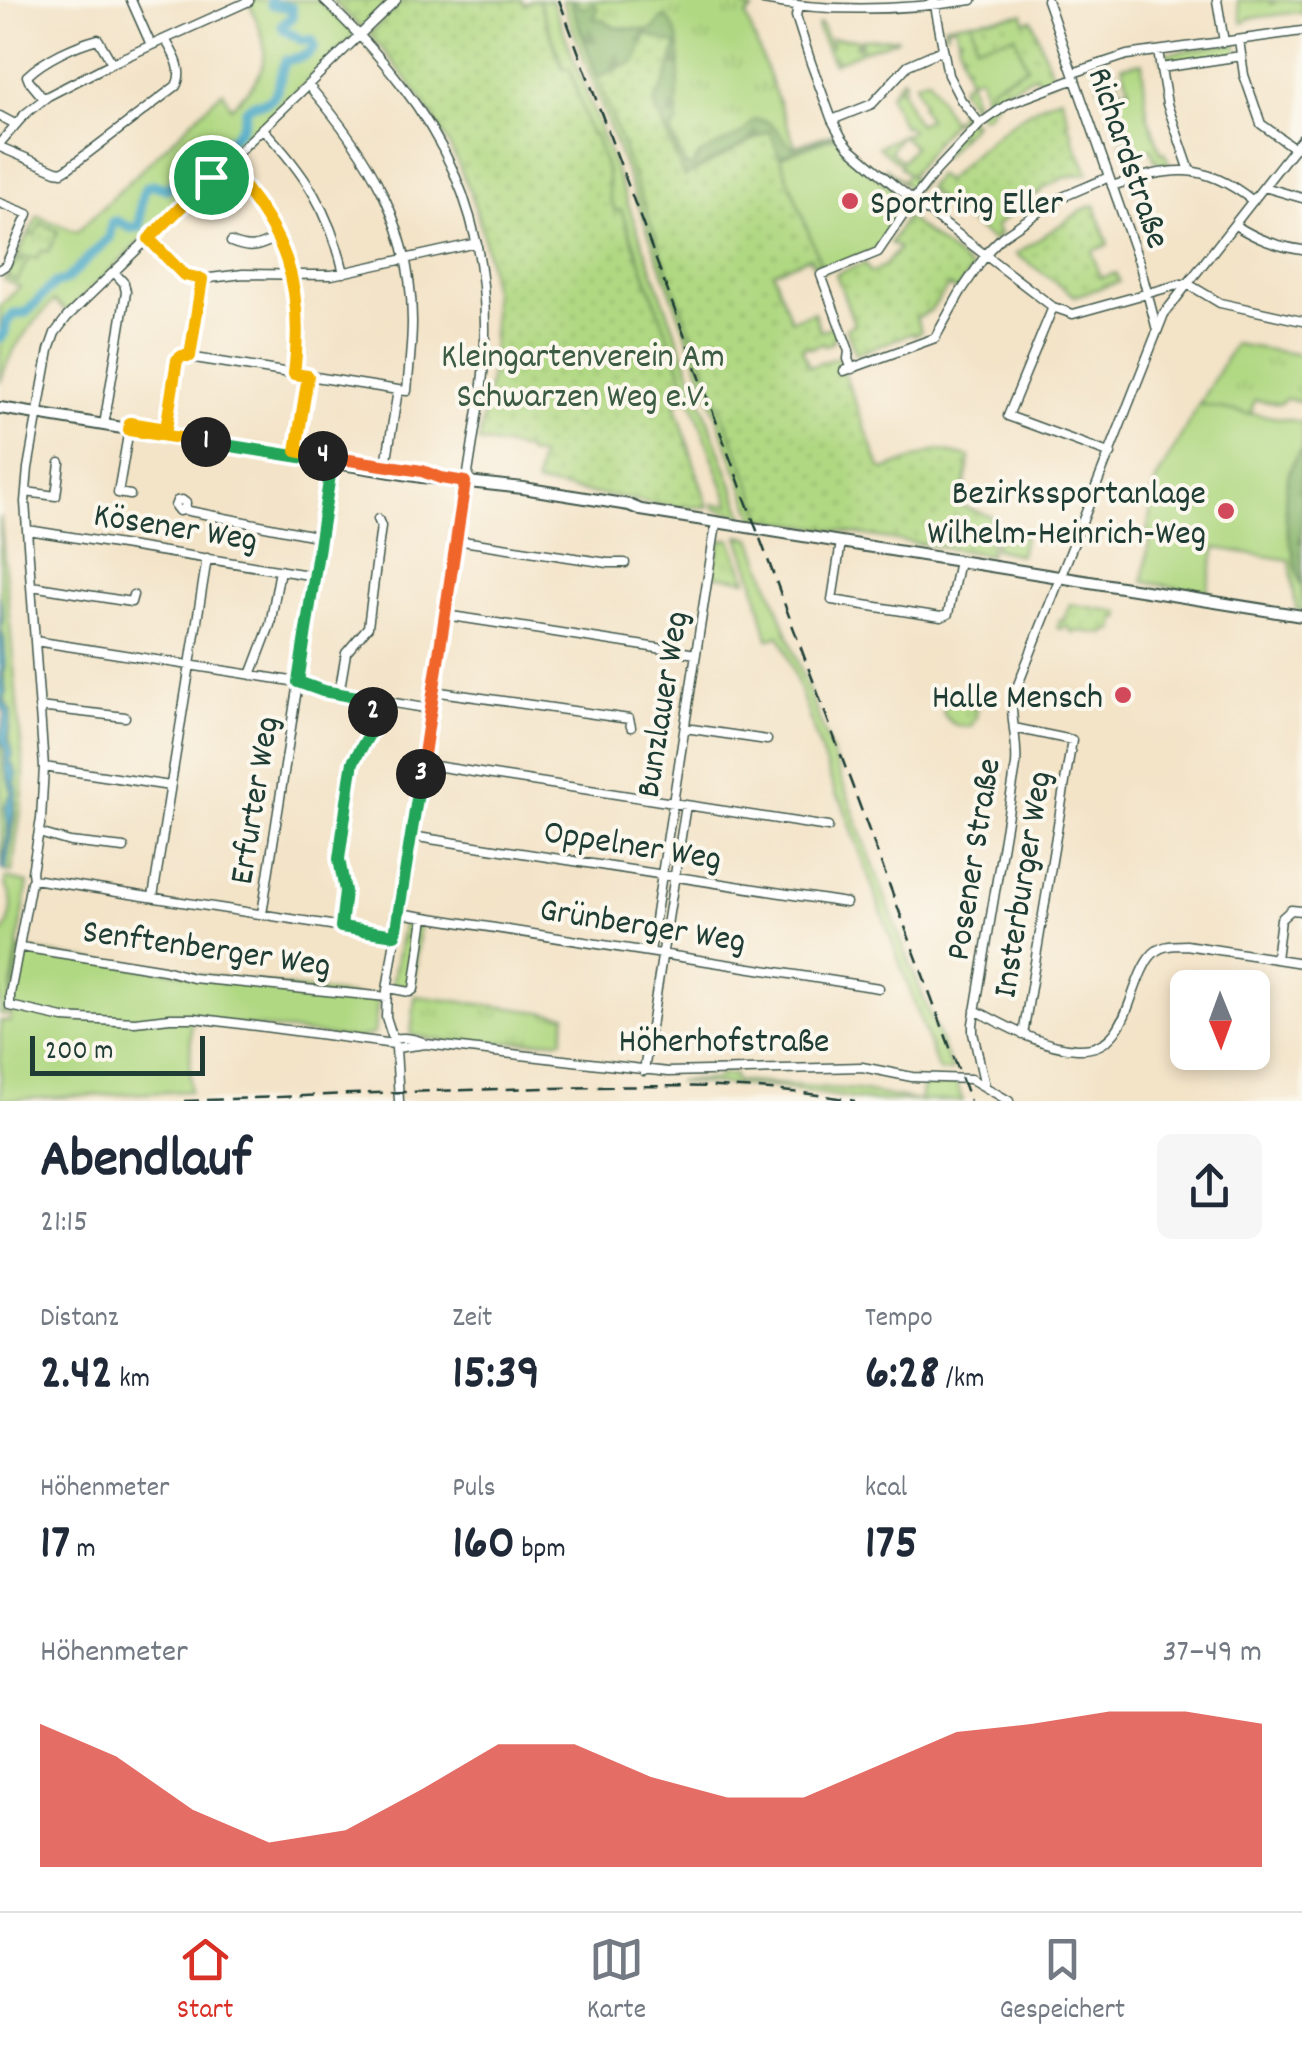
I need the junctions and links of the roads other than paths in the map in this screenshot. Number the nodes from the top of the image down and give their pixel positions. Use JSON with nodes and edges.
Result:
{"nodes":[{"id":1,"x":131,"y":0,"type":"edge"},
{"id":2,"x":224,"y":0,"type":"edge"},
{"id":3,"x":324,"y":0,"type":"edge"},
{"id":4,"x":396,"y":0,"type":"edge"},
{"id":5,"x":762,"y":0,"type":"edge"},
{"id":6,"x":972,"y":0,"type":"edge"},
{"id":7,"x":1047,"y":0,"type":"edge"},
{"id":8,"x":1218,"y":0,"type":"edge"},
{"id":9,"x":249,"y":1,"type":"edge"},
{"id":10,"x":934,"y":2,"type":"edge"},
{"id":11,"x":798,"y":6,"type":"junction"},
{"id":12,"x":229,"y":10,"type":"junction"},
{"id":13,"x":1302,"y":31,"type":"edge"},
{"id":14,"x":360,"y":34,"type":"junction"},
{"id":15,"x":165,"y":39,"type":"junction"},
{"id":16,"x":1239,"y":40,"type":"junction"},
{"id":17,"x":1224,"y":42,"type":"junction"},
{"id":18,"x":151,"y":45,"type":"junction"},
{"id":19,"x":942,"y":50,"type":"junction"},
{"id":20,"x":1158,"y":51,"type":"junction"},
{"id":21,"x":1241,"y":56,"type":"junction"},
{"id":22,"x":112,"y":63,"type":"junction"},
{"id":23,"x":1161,"y":68,"type":"junction"},
{"id":24,"x":1074,"y":76,"type":"junction"},
{"id":25,"x":308,"y":86,"type":"junction"},
{"id":26,"x":44,"y":98,"type":"junction"},
{"id":27,"x":0,"y":116,"type":"edge"},
{"id":28,"x":832,"y":120,"type":"junction"},
{"id":29,"x":15,"y":124,"type":"junction"},
{"id":30,"x":980,"y":124,"type":"junction"},
{"id":31,"x":262,"y":128,"type":"junction"},
{"id":32,"x":1302,"y":138,"type":"edge"},
{"id":33,"x":0,"y":145,"type":"edge"},
{"id":34,"x":1294,"y":148,"type":"junction"},
{"id":35,"x":224,"y":164,"type":"junction"},
{"id":36,"x":1190,"y":170,"type":"junction"},
{"id":37,"x":1111,"y":182,"type":"junction"},
{"id":38,"x":1264,"y":187,"type":"junction"},
{"id":39,"x":1302,"y":198,"type":"edge"},
{"id":40,"x":914,"y":199,"type":"junction"},
{"id":41,"x":1252,"y":200,"type":"junction"},
{"id":42,"x":0,"y":203,"type":"edge"},
{"id":43,"x":1235,"y":225,"type":"junction"},
{"id":44,"x":278,"y":237,"type":"junction"},
{"id":45,"x":149,"y":239,"type":"junction"},
{"id":46,"x":231,"y":242,"type":"dead end"},
{"id":47,"x":477,"y":243,"type":"junction"},
{"id":48,"x":1302,"y":250,"type":"edge"},
{"id":49,"x":988,"y":256,"type":"junction"},
{"id":50,"x":405,"y":258,"type":"junction"},
{"id":51,"x":0,"y":270,"type":"edge"},
{"id":52,"x":114,"y":272,"type":"junction"},
{"id":53,"x":344,"y":272,"type":"junction"},
{"id":54,"x":291,"y":275,"type":"junction"},
{"id":55,"x":202,"y":279,"type":"junction"},
{"id":56,"x":1188,"y":284,"type":"junction"},
{"id":57,"x":1148,"y":293,"type":"junction"},
{"id":58,"x":1053,"y":307,"type":"junction"},
{"id":59,"x":1302,"y":321,"type":"edge"},
{"id":60,"x":1157,"y":334,"type":"junction"},
{"id":61,"x":190,"y":356,"type":"junction"},
{"id":62,"x":294,"y":374,"type":"junction"},
{"id":63,"x":308,"y":376,"type":"junction"},
{"id":64,"x":398,"y":390,"type":"junction"},
{"id":65,"x":0,"y":405,"type":"edge"},
{"id":66,"x":39,"y":412,"type":"junction"},
{"id":67,"x":104,"y":422,"type":"junction"},
{"id":68,"x":129,"y":426,"type":"junction"},
{"id":69,"x":166,"y":432,"type":"junction"},
{"id":70,"x":295,"y":454,"type":"junction"},
{"id":71,"x":1111,"y":454,"type":"junction"},
{"id":72,"x":333,"y":460,"type":"junction"},
{"id":73,"x":60,"y":463,"type":"dead end"},
{"id":74,"x":386,"y":469,"type":"junction"},
{"id":75,"x":465,"y":482,"type":"junction"},
{"id":76,"x":26,"y":492,"type":"junction"},
{"id":77,"x":130,"y":495,"type":"dead end"},
{"id":78,"x":184,"y":510,"type":"dead end"},
{"id":79,"x":378,"y":519,"type":"dead end"},
{"id":80,"x":716,"y":524,"type":"junction"},
{"id":81,"x":28,"y":530,"type":"junction"},
{"id":82,"x":321,"y":537,"type":"junction"},
{"id":83,"x":456,"y":540,"type":"junction"},
{"id":84,"x":841,"y":542,"type":"junction"},
{"id":85,"x":207,"y":558,"type":"junction"},
{"id":86,"x":958,"y":561,"type":"junction"},
{"id":87,"x":625,"y":563,"type":"dead end"},
{"id":88,"x":280,"y":570,"type":"junction"},
{"id":89,"x":315,"y":576,"type":"junction"},
{"id":90,"x":1061,"y":578,"type":"junction"},
{"id":91,"x":32,"y":586,"type":"junction"},
{"id":92,"x":134,"y":594,"type":"dead end"},
{"id":93,"x":445,"y":615,"type":"junction"},
{"id":94,"x":1302,"y":616,"type":"edge"},
{"id":95,"x":35,"y":641,"type":"junction"},
{"id":96,"x":696,"y":654,"type":"junction"},
{"id":97,"x":191,"y":666,"type":"junction"},
{"id":98,"x":251,"y":675,"type":"junction"},
{"id":99,"x":298,"y":682,"type":"junction"},
{"id":100,"x":433,"y":691,"type":"junction"},
{"id":101,"x":339,"y":694,"type":"junction"},
{"id":102,"x":374,"y":700,"type":"junction"},
{"id":103,"x":39,"y":706,"type":"junction"},
{"id":104,"x":430,"y":708,"type":"junction"},
{"id":105,"x":124,"y":717,"type":"dead end"},
{"id":106,"x":631,"y":726,"type":"dead end"},
{"id":107,"x":685,"y":728,"type":"junction"},
{"id":108,"x":1014,"y":728,"type":"junction"},
{"id":109,"x":767,"y":740,"type":"dead end"},
{"id":110,"x":422,"y":764,"type":"junction"},
{"id":111,"x":44,"y":767,"type":"junction"},
{"id":112,"x":170,"y":786,"type":"junction"},
{"id":113,"x":672,"y":803,"type":"junction"},
{"id":114,"x":686,"y":805,"type":"junction"},
{"id":115,"x":828,"y":827,"type":"dead end"},
{"id":116,"x":39,"y":833,"type":"junction"},
{"id":117,"x":411,"y":836,"type":"junction"},
{"id":118,"x":124,"y":848,"type":"dead end"},
{"id":119,"x":661,"y":875,"type":"junction"},
{"id":120,"x":34,"y":878,"type":"junction"},
{"id":121,"x":675,"y":878,"type":"junction"},
{"id":122,"x":153,"y":896,"type":"junction"},
{"id":123,"x":846,"y":904,"type":"dead end"},
{"id":124,"x":1302,"y":910,"type":"edge"},
{"id":125,"x":262,"y":914,"type":"junction"},
{"id":126,"x":398,"y":914,"type":"junction"},
{"id":127,"x":424,"y":917,"type":"junction"},
{"id":128,"x":341,"y":927,"type":"junction"},
{"id":129,"x":395,"y":935,"type":"junction"},
{"id":130,"x":21,"y":947,"type":"dead end"},
{"id":131,"x":650,"y":952,"type":"junction"},
{"id":132,"x":663,"y":954,"type":"junction"},
{"id":133,"x":1276,"y":959,"type":"junction"},
{"id":134,"x":1302,"y":963,"type":"edge"},
{"id":135,"x":879,"y":988,"type":"dead end"},
{"id":136,"x":387,"y":992,"type":"junction"},
{"id":137,"x":975,"y":1010,"type":"junction"},
{"id":138,"x":1023,"y":1035,"type":"junction"},
{"id":139,"x":394,"y":1044,"type":"junction"},
{"id":140,"x":979,"y":1065,"type":"junction"},
{"id":141,"x":644,"y":1070,"type":"junction"},
{"id":142,"x":963,"y":1077,"type":"junction"},
{"id":143,"x":985,"y":1086,"type":"junction"},
{"id":144,"x":399,"y":1101,"type":"edge"},
{"id":145,"x":1009,"y":1101,"type":"edge"}],
"edges":[{"from":1,"to":18,"type":"street"},
{"from":2,"to":12,"type":"street"},
{"from":3,"to":14,"type":"street"},
{"from":4,"to":14,"type":"street"},
{"from":5,"to":11,"type":"street"},
{"from":6,"to":10,"type":"street"},
{"from":7,"to":24,"type":"street","name":"Richardstraße"},
{"from":8,"to":17,"type":"street"},
{"from":9,"to":12,"type":"street"},
{"from":10,"to":11,"type":"street"},
{"from":10,"to":19,"type":"street"},
{"from":11,"to":28,"type":"street"},
{"from":12,"to":15,"type":"street"},
{"from":13,"to":16,"type":"street"},
{"from":14,"to":25,"type":"street"},
{"from":14,"to":47,"type":"street"},
{"from":15,"to":18,"type":"street"},
{"from":15,"to":33,"type":"street"},
{"from":16,"to":17,"type":"street"},
{"from":16,"to":21,"type":"street"},
{"from":17,"to":20,"type":"street"},
{"from":18,"to":22,"type":"street"},
{"from":19,"to":28,"type":"street"},
{"from":19,"to":30,"type":"street"},
{"from":20,"to":23,"type":"street"},
{"from":20,"to":24,"type":"street"},
{"from":21,"to":23,"type":"street"},
{"from":21,"to":34,"type":"street"},
{"from":22,"to":26,"type":"street"},
{"from":22,"to":26,"type":"street"},
{"from":23,"to":36,"type":"street"},
{"from":24,"to":30,"type":"street"},
{"from":24,"to":37,"type":"street","name":"Richardstraße"},
{"from":25,"to":31,"type":"street"},
{"from":25,"to":50,"type":"street"},
{"from":26,"to":29,"type":"street"},
{"from":27,"to":29,"type":"street"},
{"from":28,"to":40,"type":"street"},
{"from":29,"to":33,"type":"street"},
{"from":30,"to":40,"type":"street"},
{"from":31,"to":35,"type":"street"},
{"from":31,"to":53,"type":"street"},
{"from":32,"to":34,"type":"street","name":"Posener Straße"},
{"from":34,"to":38,"type":"street","name":"Posener Straße"},
{"from":35,"to":44,"type":"street"},
{"from":35,"to":45,"type":"street"},
{"from":36,"to":37,"type":"street"},
{"from":36,"to":41,"type":"street"},
{"from":37,"to":49,"type":"street"},
{"from":37,"to":57,"type":"street","name":"Richardstraße"},
{"from":38,"to":39,"type":"street"},
{"from":38,"to":41,"type":"street","name":"Posener Straße"},
{"from":40,"to":49,"type":"street"},
{"from":40,"to":49,"type":"street"},
{"from":41,"to":43,"type":"street","name":"Posener Straße"},
{"from":42,"to":51,"type":"street"},
{"from":43,"to":48,"type":"street"},
{"from":43,"to":56,"type":"street","name":"Posener Straße"},
{"from":44,"to":46,"type":"street"},
{"from":44,"to":54,"type":"street"},
{"from":45,"to":52,"type":"street"},
{"from":45,"to":55,"type":"street"},
{"from":47,"to":50,"type":"street"},
{"from":47,"to":75,"type":"street"},
{"from":49,"to":58,"type":"street"},
{"from":50,"to":53,"type":"street"},
{"from":50,"to":64,"type":"street"},
{"from":52,"to":66,"type":"street"},
{"from":52,"to":67,"type":"street"},
{"from":53,"to":54,"type":"street"},
{"from":54,"to":55,"type":"street"},
{"from":54,"to":62,"type":"street"},
{"from":55,"to":61,"type":"street"},
{"from":56,"to":57,"type":"street"},
{"from":56,"to":59,"type":"street"},
{"from":56,"to":60,"type":"street","name":"Posener Straße"},
{"from":57,"to":58,"type":"street"},
{"from":57,"to":60,"type":"street","name":"Richardstraße"},
{"from":58,"to":71,"type":"street"},
{"from":60,"to":71,"type":"street","name":"Posener Straße"},
{"from":61,"to":62,"type":"street"},
{"from":61,"to":69,"type":"street"},
{"from":62,"to":63,"type":"street"},
{"from":63,"to":64,"type":"street"},
{"from":63,"to":70,"type":"street"},
{"from":64,"to":74,"type":"street"},
{"from":65,"to":66,"type":"main road"},
{"from":66,"to":67,"type":"main road"},
{"from":66,"to":76,"type":"street"},
{"from":67,"to":68,"type":"main road"},
{"from":68,"to":69,"type":"main road"},
{"from":68,"to":77,"type":"street"},
{"from":69,"to":70,"type":"main road"},
{"from":70,"to":72,"type":"main road"},
{"from":71,"to":90,"type":"street","name":"Posener Straße"},
{"from":72,"to":74,"type":"main road"},
{"from":72,"to":82,"type":"street","name":"Erfurter Weg"},
{"from":73,"to":76,"type":"street"},
{"from":74,"to":75,"type":"main road"},
{"from":75,"to":80,"type":"main road"},
{"from":75,"to":83,"type":"street"},
{"from":76,"to":81,"type":"street"},
{"from":78,"to":82,"type":"street"},
{"from":79,"to":101,"type":"street"},
{"from":80,"to":84,"type":"main road"},
{"from":80,"to":96,"type":"street","name":"Bunzlauer Weg"},
{"from":81,"to":85,"type":"street","name":"Kösener Weg"},
{"from":81,"to":91,"type":"street"},
{"from":82,"to":89,"type":"street","name":"Erfurter Weg"},
{"from":83,"to":87,"type":"street"},
{"from":83,"to":93,"type":"street"},
{"from":84,"to":86,"type":"main road"},
{"from":84,"to":86,"type":"street"},
{"from":85,"to":88,"type":"street","name":"Kösener Weg"},
{"from":85,"to":97,"type":"street"},
{"from":86,"to":90,"type":"main road"},
{"from":88,"to":89,"type":"street","name":"Kösener Weg"},
{"from":88,"to":98,"type":"street"},
{"from":89,"to":99,"type":"street","name":"Erfurter Weg"},
{"from":90,"to":94,"type":"main road"},
{"from":90,"to":108,"type":"street","name":"Posener Straße"},
{"from":91,"to":92,"type":"street"},
{"from":91,"to":95,"type":"street"},
{"from":93,"to":96,"type":"street"},
{"from":93,"to":100,"type":"street"},
{"from":95,"to":97,"type":"street"},
{"from":95,"to":103,"type":"street"},
{"from":96,"to":107,"type":"street","name":"Bunzlauer Weg"},
{"from":97,"to":98,"type":"street"},
{"from":97,"to":112,"type":"street"},
{"from":98,"to":99,"type":"street"},
{"from":99,"to":101,"type":"street"},
{"from":99,"to":125,"type":"street","name":"Erfurter Weg"},
{"from":100,"to":104,"type":"street"},
{"from":100,"to":106,"type":"street"},
{"from":101,"to":102,"type":"street"},
{"from":102,"to":104,"type":"street"},
{"from":102,"to":128,"type":"street"},
{"from":103,"to":105,"type":"street"},
{"from":103,"to":111,"type":"street"},
{"from":104,"to":110,"type":"street"},
{"from":107,"to":109,"type":"street"},
{"from":107,"to":113,"type":"street","name":"Bunzlauer Weg"},
{"from":108,"to":137,"type":"street","name":"Posener Straße"},
{"from":108,"to":138,"type":"street","name":"Insterburger Weg"},
{"from":110,"to":113,"type":"street"},
{"from":110,"to":117,"type":"street"},
{"from":111,"to":112,"type":"street"},
{"from":111,"to":116,"type":"street"},
{"from":112,"to":122,"type":"street"},
{"from":113,"to":114,"type":"street"},
{"from":113,"to":119,"type":"street","name":"Bunzlauer Weg"},
{"from":114,"to":115,"type":"street"},
{"from":114,"to":121,"type":"street","name":"Bunzlauer Weg"},
{"from":116,"to":118,"type":"street"},
{"from":116,"to":120,"type":"street"},
{"from":117,"to":119,"type":"street","name":"Oppelner Weg"},
{"from":117,"to":126,"type":"street"},
{"from":119,"to":121,"type":"street","name":"Oppelner Weg"},
{"from":119,"to":131,"type":"street","name":"Bunzlauer Weg"},
{"from":120,"to":122,"type":"street"},
{"from":120,"to":139,"type":"street","name":"Höherhofstraße"},
{"from":121,"to":123,"type":"street","name":"Oppelner Weg"},
{"from":121,"to":132,"type":"street","name":"Bunzlauer Weg"},
{"from":122,"to":125,"type":"street"},
{"from":124,"to":133,"type":"street"},
{"from":125,"to":128,"type":"street"},
{"from":126,"to":127,"type":"street","name":"Grünberger Weg"},
{"from":126,"to":129,"type":"street"},
{"from":127,"to":131,"type":"street","name":"Grünberger Weg"},
{"from":127,"to":136,"type":"street"},
{"from":128,"to":129,"type":"street"},
{"from":129,"to":136,"type":"street"},
{"from":130,"to":136,"type":"street","name":"Senftenberger Weg"},
{"from":131,"to":132,"type":"street","name":"Grünberger Weg"},
{"from":132,"to":135,"type":"street","name":"Grünberger Weg"},
{"from":132,"to":141,"type":"street","name":"Bunzlauer Weg"},
{"from":133,"to":134,"type":"street"},
{"from":133,"to":138,"type":"street"},
{"from":136,"to":139,"type":"street"},
{"from":137,"to":138,"type":"street"},
{"from":137,"to":140,"type":"street","name":"Posener Straße"},
{"from":139,"to":141,"type":"street","name":"Höherhofstraße"},
{"from":139,"to":144,"type":"street"},
{"from":140,"to":142,"type":"street"},
{"from":140,"to":143,"type":"street","name":"Posener Straße"},
{"from":141,"to":142,"type":"street","name":"Höherhofstraße"},
{"from":142,"to":143,"type":"street"},
{"from":143,"to":145,"type":"street"}]}
